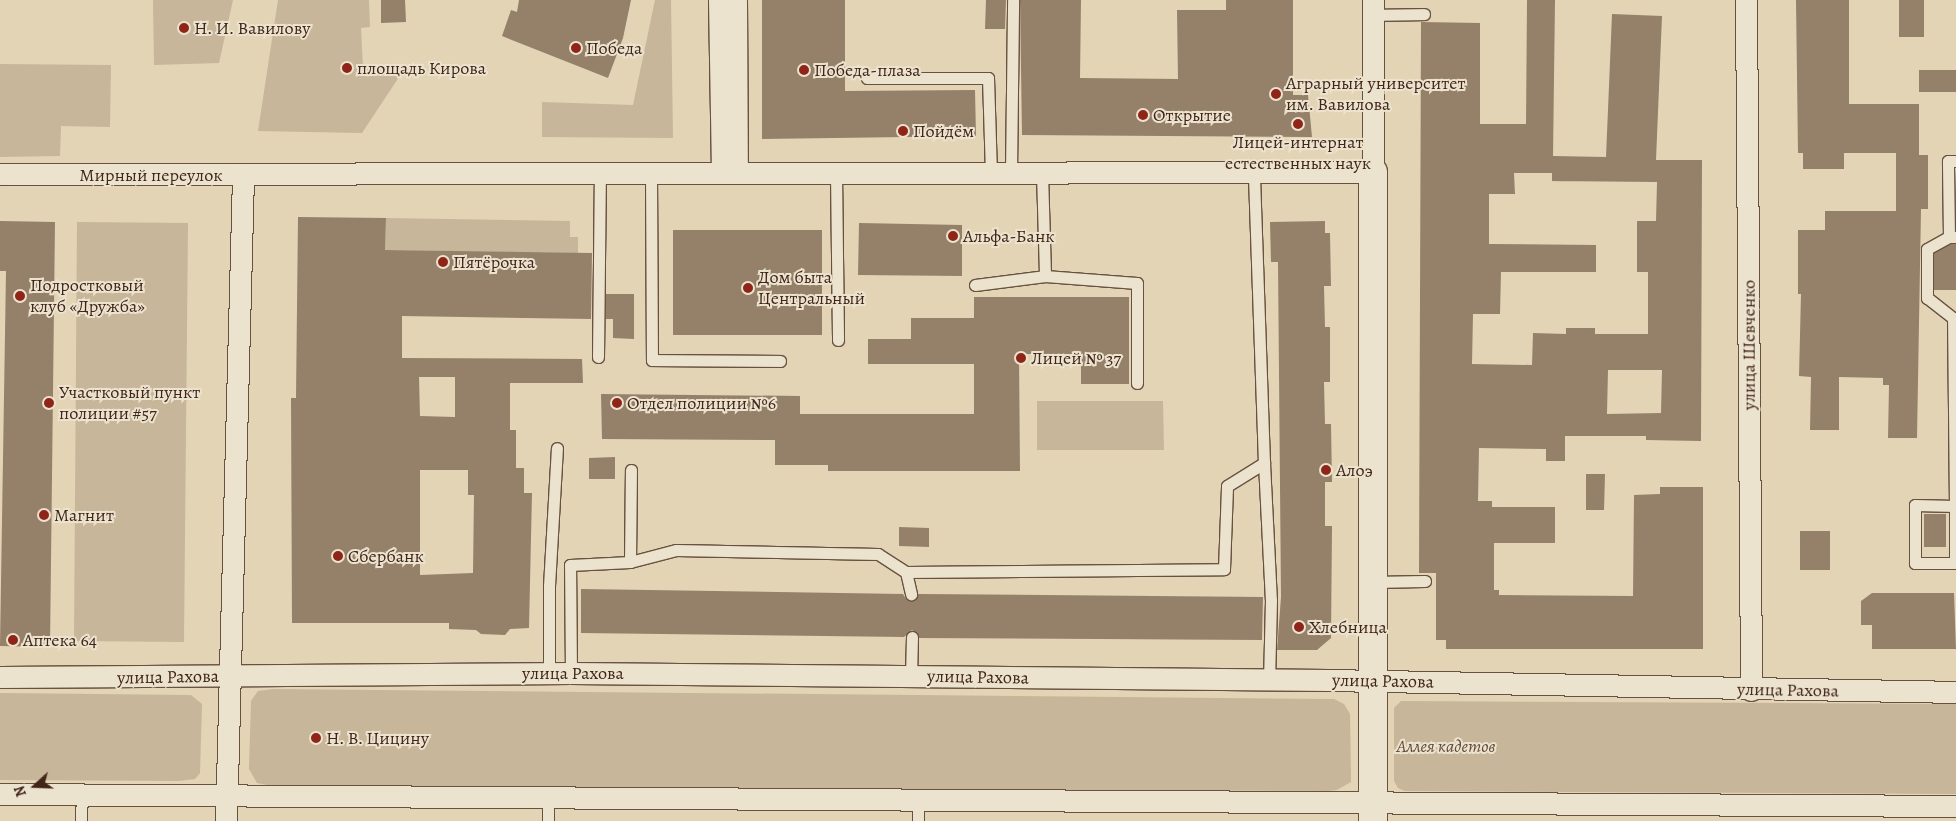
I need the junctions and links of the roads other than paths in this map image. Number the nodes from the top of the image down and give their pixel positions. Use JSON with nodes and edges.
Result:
{"nodes":[{"id":1,"x":719,"y":0,"type":"edge"},
{"id":2,"x":736,"y":0,"type":"edge"},
{"id":3,"x":1013,"y":0,"type":"edge"},
{"id":4,"x":1746,"y":0,"type":"edge"},
{"id":5,"x":1373,"y":8,"type":"edge"},
{"id":6,"x":1424,"y":14,"type":"dead end"},
{"id":7,"x":867,"y":78,"type":"dead end"},
{"id":8,"x":1956,"y":161,"type":"edge"},
{"id":9,"x":1374,"y":172,"type":"junction"},
{"id":10,"x":600,"y":173,"type":"junction"},
{"id":11,"x":729,"y":173,"type":"junction"},
{"id":12,"x":836,"y":173,"type":"junction"},
{"id":13,"x":1001,"y":173,"type":"junction"},
{"id":14,"x":1042,"y":173,"type":"junction"},
{"id":15,"x":1254,"y":173,"type":"junction"},
{"id":16,"x":0,"y":174,"type":"edge"},
{"id":17,"x":651,"y":174,"type":"junction"},
{"id":18,"x":243,"y":176,"type":"junction"},
{"id":19,"x":1952,"y":237,"type":"edge"},
{"id":20,"x":1045,"y":276,"type":"junction"},
{"id":21,"x":975,"y":285,"type":"dead end"},
{"id":22,"x":838,"y":340,"type":"dead end"},
{"id":23,"x":598,"y":357,"type":"dead end"},
{"id":24,"x":780,"y":361,"type":"dead end"},
{"id":25,"x":1137,"y":383,"type":"dead end"},
{"id":26,"x":558,"y":448,"type":"dead end"},
{"id":27,"x":1264,"y":463,"type":"junction"},
{"id":28,"x":631,"y":470,"type":"dead end"},
{"id":29,"x":1955,"y":480,"type":"edge"},
{"id":30,"x":1955,"y":506,"type":"edge"},
{"id":31,"x":630,"y":562,"type":"junction"},
{"id":32,"x":906,"y":572,"type":"junction"},
{"id":33,"x":1373,"y":582,"type":"junction"},
{"id":34,"x":1425,"y":582,"type":"dead end"},
{"id":35,"x":912,"y":594,"type":"dead end"},
{"id":36,"x":912,"y":638,"type":"dead end"},
{"id":37,"x":549,"y":673,"type":"junction"},
{"id":38,"x":571,"y":673,"type":"junction"},
{"id":39,"x":0,"y":677,"type":"edge"},
{"id":40,"x":228,"y":677,"type":"junction"},
{"id":41,"x":911,"y":677,"type":"junction"},
{"id":42,"x":1269,"y":680,"type":"junction"},
{"id":43,"x":1373,"y":682,"type":"junction"},
{"id":44,"x":1751,"y":690,"type":"junction"},
{"id":45,"x":1956,"y":692,"type":"edge"},
{"id":46,"x":0,"y":794,"type":"edge"},
{"id":47,"x":82,"y":795,"type":"junction"},
{"id":48,"x":227,"y":796,"type":"junction"},
{"id":49,"x":548,"y":799,"type":"junction"},
{"id":50,"x":1956,"y":806,"type":"edge"},
{"id":51,"x":918,"y":811,"type":"edge"},
{"id":52,"x":1373,"y":811,"type":"edge"},
{"id":53,"x":81,"y":821,"type":"edge"},
{"id":54,"x":226,"y":821,"type":"edge"},
{"id":55,"x":548,"y":821,"type":"edge"}],
"edges":[{"from":1,"to":11,"type":"street"},
{"from":2,"to":11,"type":"street"},
{"from":3,"to":13,"type":"lane"},
{"from":4,"to":44,"type":"street","name":"улица Шевченко"},
{"from":5,"to":6,"type":"lane"},
{"from":5,"to":9,"type":"street"},
{"from":7,"to":13,"type":"lane"},
{"from":8,"to":19,"type":"lane"},
{"from":9,"to":15,"type":"street","name":"Мирный переулок"},
{"from":9,"to":33,"type":"street"},
{"from":10,"to":17,"type":"street","name":"Мирный переулок"},
{"from":10,"to":18,"type":"street","name":"Мирный переулок"},
{"from":10,"to":23,"type":"lane"},
{"from":11,"to":12,"type":"street","name":"Мирный переулок"},
{"from":11,"to":17,"type":"street","name":"Мирный переулок"},
{"from":12,"to":13,"type":"street","name":"Мирный переулок"},
{"from":12,"to":22,"type":"lane"},
{"from":13,"to":14,"type":"street","name":"Мирный переулок"},
{"from":14,"to":15,"type":"street","name":"Мирный переулок"},
{"from":14,"to":20,"type":"lane"},
{"from":15,"to":27,"type":"lane"},
{"from":16,"to":18,"type":"street","name":"Мирный переулок"},
{"from":17,"to":24,"type":"lane"},
{"from":18,"to":40,"type":"street"},
{"from":19,"to":29,"type":"lane"},
{"from":20,"to":21,"type":"lane"},
{"from":20,"to":25,"type":"lane"},
{"from":26,"to":37,"type":"lane"},
{"from":27,"to":32,"type":"lane"},
{"from":27,"to":42,"type":"lane"},
{"from":28,"to":31,"type":"lane"},
{"from":29,"to":30,"type":"lane"},
{"from":30,"to":30,"type":"lane"},
{"from":31,"to":32,"type":"lane"},
{"from":31,"to":38,"type":"lane"},
{"from":32,"to":35,"type":"lane"},
{"from":33,"to":34,"type":"lane"},
{"from":33,"to":43,"type":"street"},
{"from":36,"to":41,"type":"lane"},
{"from":37,"to":38,"type":"street","name":"улица Рахова"},
{"from":37,"to":40,"type":"street","name":"улица Рахова"},
{"from":38,"to":41,"type":"street","name":"улица Рахова"},
{"from":39,"to":40,"type":"street","name":"улица Рахова"},
{"from":40,"to":48,"type":"street"},
{"from":41,"to":42,"type":"street","name":"улица Рахова"},
{"from":42,"to":43,"type":"street","name":"улица Рахова"},
{"from":43,"to":44,"type":"street","name":"улица Рахова"},
{"from":43,"to":52,"type":"street"},
{"from":44,"to":45,"type":"street","name":"улица Рахова"},
{"from":46,"to":47,"type":"street"},
{"from":47,"to":48,"type":"street"},
{"from":47,"to":53,"type":"lane"},
{"from":48,"to":49,"type":"street"},
{"from":48,"to":54,"type":"street"},
{"from":49,"to":51,"type":"street"},
{"from":49,"to":55,"type":"lane"},
{"from":50,"to":52,"type":"street"},
{"from":51,"to":52,"type":"street"}]}
